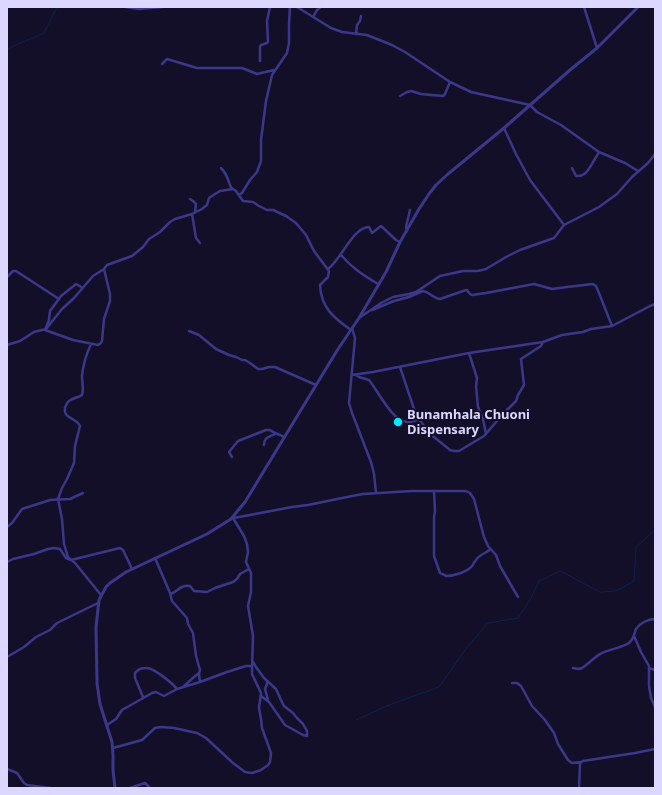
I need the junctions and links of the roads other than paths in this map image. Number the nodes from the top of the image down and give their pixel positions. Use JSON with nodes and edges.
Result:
{"nodes":[{"id":1,"x":125,"y":7,"type":"edge"},
{"id":2,"x":163,"y":7,"type":"edge"},
{"id":3,"x":270,"y":7,"type":"edge"},
{"id":4,"x":290,"y":7,"type":"edge"},
{"id":5,"x":297,"y":7,"type":"edge"},
{"id":6,"x":321,"y":7,"type":"edge"},
{"id":7,"x":584,"y":7,"type":"edge"},
{"id":8,"x":638,"y":7,"type":"edge"},
{"id":9,"x":361,"y":16,"type":"dead end"},
{"id":10,"x":313,"y":17,"type":"junction"},
{"id":11,"x":356,"y":34,"type":"junction"},
{"id":12,"x":597,"y":48,"type":"junction"},
{"id":13,"x":260,"y":62,"type":"dead end"},
{"id":14,"x":162,"y":64,"type":"dead end"},
{"id":15,"x":275,"y":70,"type":"junction"},
{"id":16,"x":450,"y":82,"type":"junction"},
{"id":17,"x":400,"y":96,"type":"dead end"},
{"id":18,"x":530,"y":105,"type":"junction"},
{"id":19,"x":504,"y":128,"type":"junction"},
{"id":20,"x":599,"y":152,"type":"junction"},
{"id":21,"x":655,"y":154,"type":"edge"},
{"id":22,"x":221,"y":168,"type":"dead end"},
{"id":23,"x":572,"y":168,"type":"dead end"},
{"id":24,"x":638,"y":171,"type":"junction"},
{"id":25,"x":232,"y":189,"type":"junction"},
{"id":26,"x":239,"y":195,"type":"junction"},
{"id":27,"x":190,"y":199,"type":"dead end"},
{"id":28,"x":410,"y":210,"type":"dead end"},
{"id":29,"x":195,"y":212,"type":"junction"},
{"id":30,"x":192,"y":214,"type":"junction"},
{"id":31,"x":564,"y":225,"type":"junction"},
{"id":32,"x":407,"y":231,"type":"junction"},
{"id":33,"x":400,"y":242,"type":"junction"},
{"id":34,"x":200,"y":243,"type":"dead end"},
{"id":35,"x":341,"y":254,"type":"junction"},
{"id":36,"x":104,"y":269,"type":"junction"},
{"id":37,"x":328,"y":269,"type":"junction"},
{"id":38,"x":7,"y":276,"type":"edge"},
{"id":39,"x":378,"y":284,"type":"junction"},
{"id":40,"x":83,"y":288,"type":"junction"},
{"id":41,"x":59,"y":298,"type":"junction"},
{"id":42,"x":655,"y":304,"type":"edge"},
{"id":43,"x":368,"y":312,"type":"junction"},
{"id":44,"x":359,"y":318,"type":"junction"},
{"id":45,"x":612,"y":326,"type":"junction"},
{"id":46,"x":352,"y":329,"type":"junction"},
{"id":47,"x":45,"y":330,"type":"junction"},
{"id":48,"x":189,"y":331,"type":"dead end"},
{"id":49,"x":543,"y":342,"type":"junction"},
{"id":50,"x":91,"y":344,"type":"junction"},
{"id":51,"x":7,"y":346,"type":"edge"},
{"id":52,"x":469,"y":353,"type":"junction"},
{"id":53,"x":400,"y":367,"type":"junction"},
{"id":54,"x":354,"y":375,"type":"junction"},
{"id":55,"x":316,"y":385,"type":"junction"},
{"id":56,"x":420,"y":419,"type":"junction"},
{"id":57,"x":275,"y":434,"type":"junction"},
{"id":58,"x":486,"y":434,"type":"junction"},
{"id":59,"x":284,"y":437,"type":"junction"},
{"id":60,"x":264,"y":445,"type":"dead end"},
{"id":61,"x":232,"y":457,"type":"dead end"},
{"id":62,"x":434,"y":492,"type":"junction"},
{"id":63,"x":83,"y":493,"type":"dead end"},
{"id":64,"x":376,"y":493,"type":"junction"},
{"id":65,"x":58,"y":499,"type":"junction"},
{"id":66,"x":232,"y":518,"type":"junction"},
{"id":67,"x":7,"y":526,"type":"edge"},
{"id":68,"x":491,"y":549,"type":"junction"},
{"id":69,"x":156,"y":558,"type":"junction"},
{"id":70,"x":71,"y":560,"type":"junction"},
{"id":71,"x":7,"y":562,"type":"edge"},
{"id":72,"x":132,"y":569,"type":"junction"},
{"id":73,"x":249,"y":569,"type":"junction"},
{"id":74,"x":171,"y":594,"type":"junction"},
{"id":75,"x":100,"y":595,"type":"junction"},
{"id":76,"x":518,"y":597,"type":"dead end"},
{"id":77,"x":98,"y":603,"type":"junction"},
{"id":78,"x":655,"y":619,"type":"edge"},
{"id":79,"x":634,"y":636,"type":"junction"},
{"id":80,"x":7,"y":657,"type":"edge"},
{"id":81,"x":251,"y":658,"type":"junction"},
{"id":82,"x":252,"y":666,"type":"junction"},
{"id":83,"x":573,"y":668,"type":"dead end"},
{"id":84,"x":649,"y":668,"type":"junction"},
{"id":85,"x":655,"y":670,"type":"edge"},
{"id":86,"x":199,"y":673,"type":"junction"},
{"id":87,"x":267,"y":680,"type":"junction"},
{"id":88,"x":200,"y":682,"type":"junction"},
{"id":89,"x":512,"y":683,"type":"dead end"},
{"id":90,"x":183,"y":687,"type":"junction"},
{"id":91,"x":177,"y":689,"type":"junction"},
{"id":92,"x":261,"y":696,"type":"junction"},
{"id":93,"x":143,"y":697,"type":"junction"},
{"id":94,"x":268,"y":701,"type":"junction"},
{"id":95,"x":655,"y":707,"type":"edge"},
{"id":96,"x":107,"y":725,"type":"junction"},
{"id":97,"x":113,"y":748,"type":"junction"},
{"id":98,"x":655,"y":749,"type":"edge"},
{"id":99,"x":581,"y":762,"type":"junction"},
{"id":100,"x":7,"y":769,"type":"edge"},
{"id":101,"x":50,"y":788,"type":"edge"},
{"id":102,"x":115,"y":788,"type":"edge"},
{"id":103,"x":130,"y":788,"type":"edge"},
{"id":104,"x":150,"y":788,"type":"edge"},
{"id":105,"x":578,"y":788,"type":"edge"}],
"edges":[{"from":1,"to":2,"type":"street"},
{"from":3,"to":13,"type":"street"},
{"from":4,"to":15,"type":"street"},
{"from":5,"to":10,"type":"street"},
{"from":6,"to":10,"type":"street"},
{"from":7,"to":12,"type":"street"},
{"from":8,"to":12,"type":"street"},
{"from":9,"to":11,"type":"street"},
{"from":10,"to":11,"type":"street"},
{"from":11,"to":16,"type":"street"},
{"from":12,"to":18,"type":"street"},
{"from":14,"to":15,"type":"street"},
{"from":15,"to":26,"type":"street"},
{"from":16,"to":17,"type":"street"},
{"from":16,"to":18,"type":"street"},
{"from":18,"to":19,"type":"street"},
{"from":18,"to":20,"type":"street"},
{"from":19,"to":31,"type":"street"},
{"from":19,"to":32,"type":"street"},
{"from":20,"to":23,"type":"street"},
{"from":20,"to":24,"type":"street"},
{"from":21,"to":24,"type":"street"},
{"from":22,"to":25,"type":"street"},
{"from":24,"to":31,"type":"street"},
{"from":25,"to":26,"type":"street"},
{"from":25,"to":29,"type":"street"},
{"from":26,"to":37,"type":"street"},
{"from":27,"to":29,"type":"street"},
{"from":28,"to":32,"type":"street"},
{"from":29,"to":30,"type":"street"},
{"from":30,"to":34,"type":"street"},
{"from":30,"to":36,"type":"street"},
{"from":31,"to":43,"type":"street"},
{"from":32,"to":33,"type":"street"},
{"from":33,"to":35,"type":"street"},
{"from":33,"to":39,"type":"street"},
{"from":35,"to":37,"type":"street"},
{"from":35,"to":39,"type":"street"},
{"from":36,"to":40,"type":"street"},
{"from":36,"to":50,"type":"street"},
{"from":37,"to":46,"type":"street"},
{"from":38,"to":41,"type":"street"},
{"from":39,"to":44,"type":"street"},
{"from":40,"to":41,"type":"street"},
{"from":40,"to":47,"type":"street"},
{"from":41,"to":47,"type":"street"},
{"from":42,"to":45,"type":"street"},
{"from":43,"to":44,"type":"street"},
{"from":43,"to":45,"type":"street"},
{"from":44,"to":46,"type":"street"},
{"from":45,"to":49,"type":"street"},
{"from":46,"to":54,"type":"street"},
{"from":46,"to":55,"type":"street"},
{"from":47,"to":50,"type":"street"},
{"from":47,"to":51,"type":"street"},
{"from":48,"to":55,"type":"street"},
{"from":49,"to":52,"type":"street"},
{"from":49,"to":58,"type":"street"},
{"from":50,"to":65,"type":"street"},
{"from":52,"to":53,"type":"street"},
{"from":52,"to":58,"type":"street"},
{"from":53,"to":54,"type":"street"},
{"from":53,"to":56,"type":"street"},
{"from":54,"to":56,"type":"street"},
{"from":54,"to":64,"type":"street"},
{"from":55,"to":59,"type":"street"},
{"from":56,"to":58,"type":"street"},
{"from":57,"to":59,"type":"street"},
{"from":57,"to":60,"type":"street"},
{"from":57,"to":61,"type":"street"},
{"from":59,"to":66,"type":"street"},
{"from":62,"to":64,"type":"street"},
{"from":62,"to":68,"type":"street"},
{"from":62,"to":68,"type":"street"},
{"from":63,"to":65,"type":"street"},
{"from":64,"to":66,"type":"street"},
{"from":65,"to":67,"type":"street"},
{"from":65,"to":70,"type":"street"},
{"from":66,"to":69,"type":"street"},
{"from":66,"to":73,"type":"street"},
{"from":68,"to":76,"type":"street"},
{"from":69,"to":72,"type":"street"},
{"from":69,"to":74,"type":"street"},
{"from":70,"to":71,"type":"street"},
{"from":70,"to":72,"type":"street"},
{"from":70,"to":75,"type":"street"},
{"from":72,"to":75,"type":"street"},
{"from":73,"to":74,"type":"street"},
{"from":73,"to":81,"type":"street"},
{"from":74,"to":86,"type":"street"},
{"from":75,"to":77,"type":"street"},
{"from":77,"to":80,"type":"street"},
{"from":77,"to":96,"type":"street"},
{"from":78,"to":79,"type":"street"},
{"from":79,"to":83,"type":"street"},
{"from":79,"to":84,"type":"street"},
{"from":81,"to":82,"type":"street"},
{"from":81,"to":87,"type":"street"},
{"from":82,"to":88,"type":"street"},
{"from":82,"to":92,"type":"street"},
{"from":84,"to":85,"type":"street"},
{"from":84,"to":95,"type":"street"},
{"from":86,"to":88,"type":"street"},
{"from":86,"to":90,"type":"street"},
{"from":87,"to":94,"type":"street"},
{"from":87,"to":94,"type":"street"},
{"from":88,"to":90,"type":"street"},
{"from":89,"to":99,"type":"street"},
{"from":90,"to":91,"type":"street"},
{"from":91,"to":93,"type":"street"},
{"from":91,"to":93,"type":"street"},
{"from":92,"to":94,"type":"street"},
{"from":92,"to":97,"type":"street"},
{"from":93,"to":96,"type":"street"},
{"from":96,"to":97,"type":"street"},
{"from":97,"to":102,"type":"street"},
{"from":98,"to":99,"type":"street"},
{"from":99,"to":105,"type":"street"},
{"from":100,"to":101,"type":"street"},
{"from":103,"to":104,"type":"street"}]}
